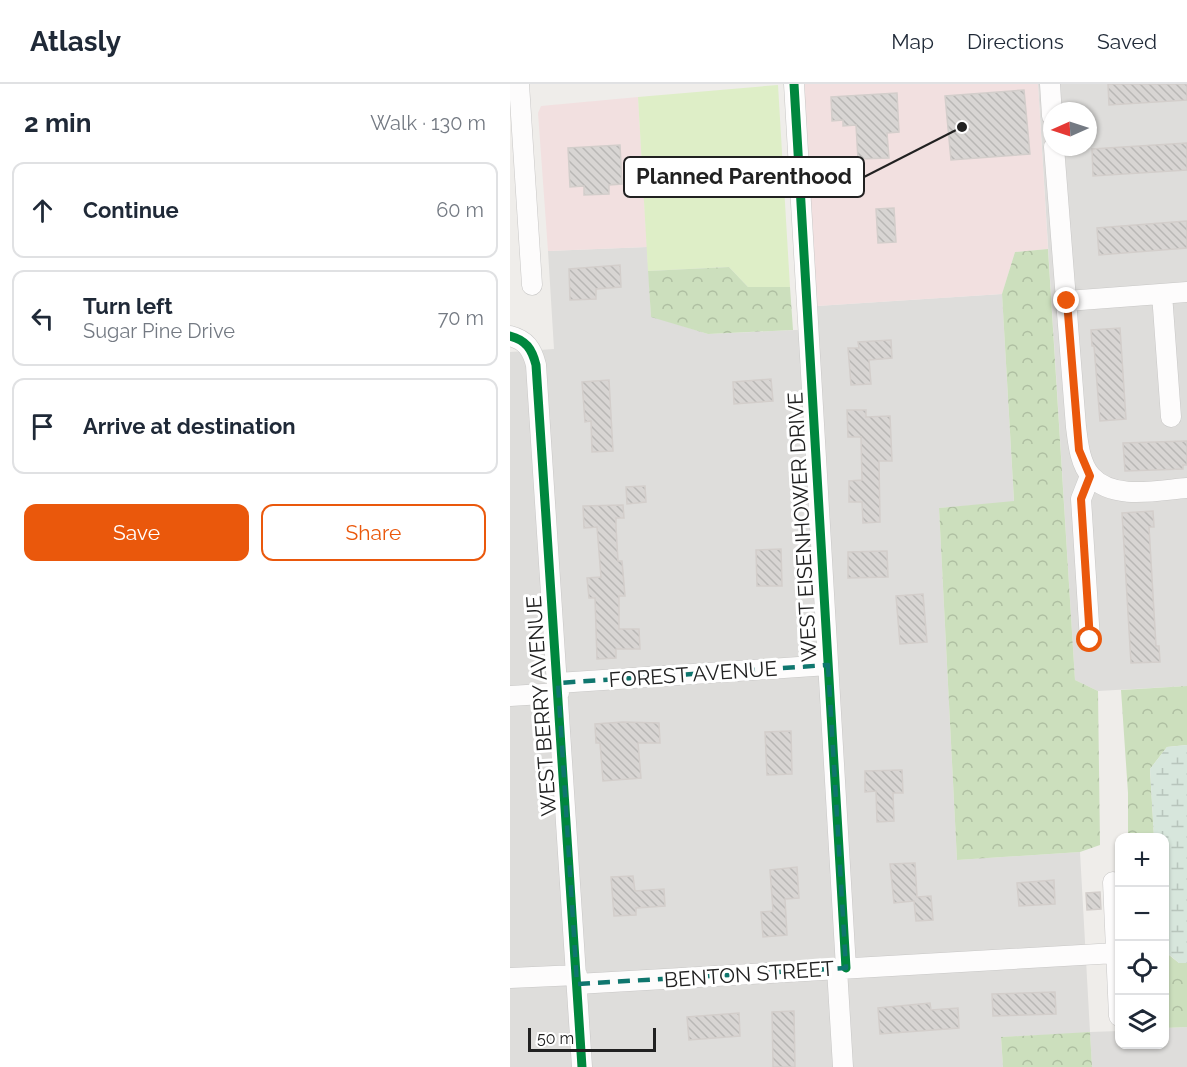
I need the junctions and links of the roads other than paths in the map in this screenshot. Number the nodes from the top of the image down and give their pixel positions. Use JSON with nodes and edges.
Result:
{"nodes":[{"id":1,"x":519,"y":84,"type":"edge"},
{"id":2,"x":794,"y":84,"type":"edge"},
{"id":3,"x":1050,"y":84,"type":"edge"},
{"id":4,"x":1051,"y":102,"type":"edge"},
{"id":5,"x":1055,"y":156,"type":"edge"},
{"id":6,"x":532,"y":285,"type":"dead end"},
{"id":7,"x":1187,"y":292,"type":"edge"},
{"id":8,"x":1162,"y":294,"type":"junction"},
{"id":9,"x":1067,"y":301,"type":"junction"},
{"id":10,"x":519,"y":340,"type":"edge"},
{"id":11,"x":1171,"y":417,"type":"dead end"},
{"id":12,"x":1090,"y":476,"type":"junction"},
{"id":13,"x":1187,"y":488,"type":"edge"},
{"id":14,"x":1090,"y":640,"type":"dead end"},
{"id":15,"x":828,"y":665,"type":"junction"},
{"id":16,"x":558,"y":688,"type":"junction"},
{"id":17,"x":510,"y":696,"type":"edge"},
{"id":18,"x":1113,"y":882,"type":"dead end"},
{"id":19,"x":1115,"y":941,"type":"edge"},
{"id":20,"x":1115,"y":953,"type":"edge"},
{"id":21,"x":841,"y":968,"type":"junction"},
{"id":22,"x":510,"y":978,"type":"edge"},
{"id":23,"x":577,"y":980,"type":"junction"},
{"id":24,"x":582,"y":1067,"type":"edge"},
{"id":25,"x":843,"y":1067,"type":"edge"}],
"edges":[{"from":1,"to":6,"type":"street"},
{"from":2,"to":15,"type":"street","name":"WEST EISENHOWER DRIVE"},
{"from":3,"to":4,"type":"street"},
{"from":5,"to":9,"type":"street"},
{"from":7,"to":8,"type":"street"},
{"from":8,"to":9,"type":"street"},
{"from":8,"to":11,"type":"street"},
{"from":9,"to":12,"type":"street"},
{"from":10,"to":16,"type":"street","name":"WEST BERRY AVENUE"},
{"from":12,"to":13,"type":"street"},
{"from":12,"to":14,"type":"street"},
{"from":15,"to":16,"type":"street","name":"FOREST AVENUE"},
{"from":15,"to":21,"type":"street","name":"WEST EISENHOWER DRIVE"},
{"from":16,"to":17,"type":"street","name":"FOREST AVENUE"},
{"from":16,"to":23,"type":"street","name":"WEST BERRY AVENUE"},
{"from":18,"to":19,"type":"street"},
{"from":20,"to":21,"type":"street","name":"BENTON STREET"},
{"from":21,"to":23,"type":"street","name":"BENTON STREET"},
{"from":21,"to":25,"type":"street","name":"WEST EISENHOWER DRIVE"},
{"from":22,"to":23,"type":"street","name":"BENTON STREET"},
{"from":23,"to":24,"type":"street","name":"WEST BERRY AVENUE"}]}
